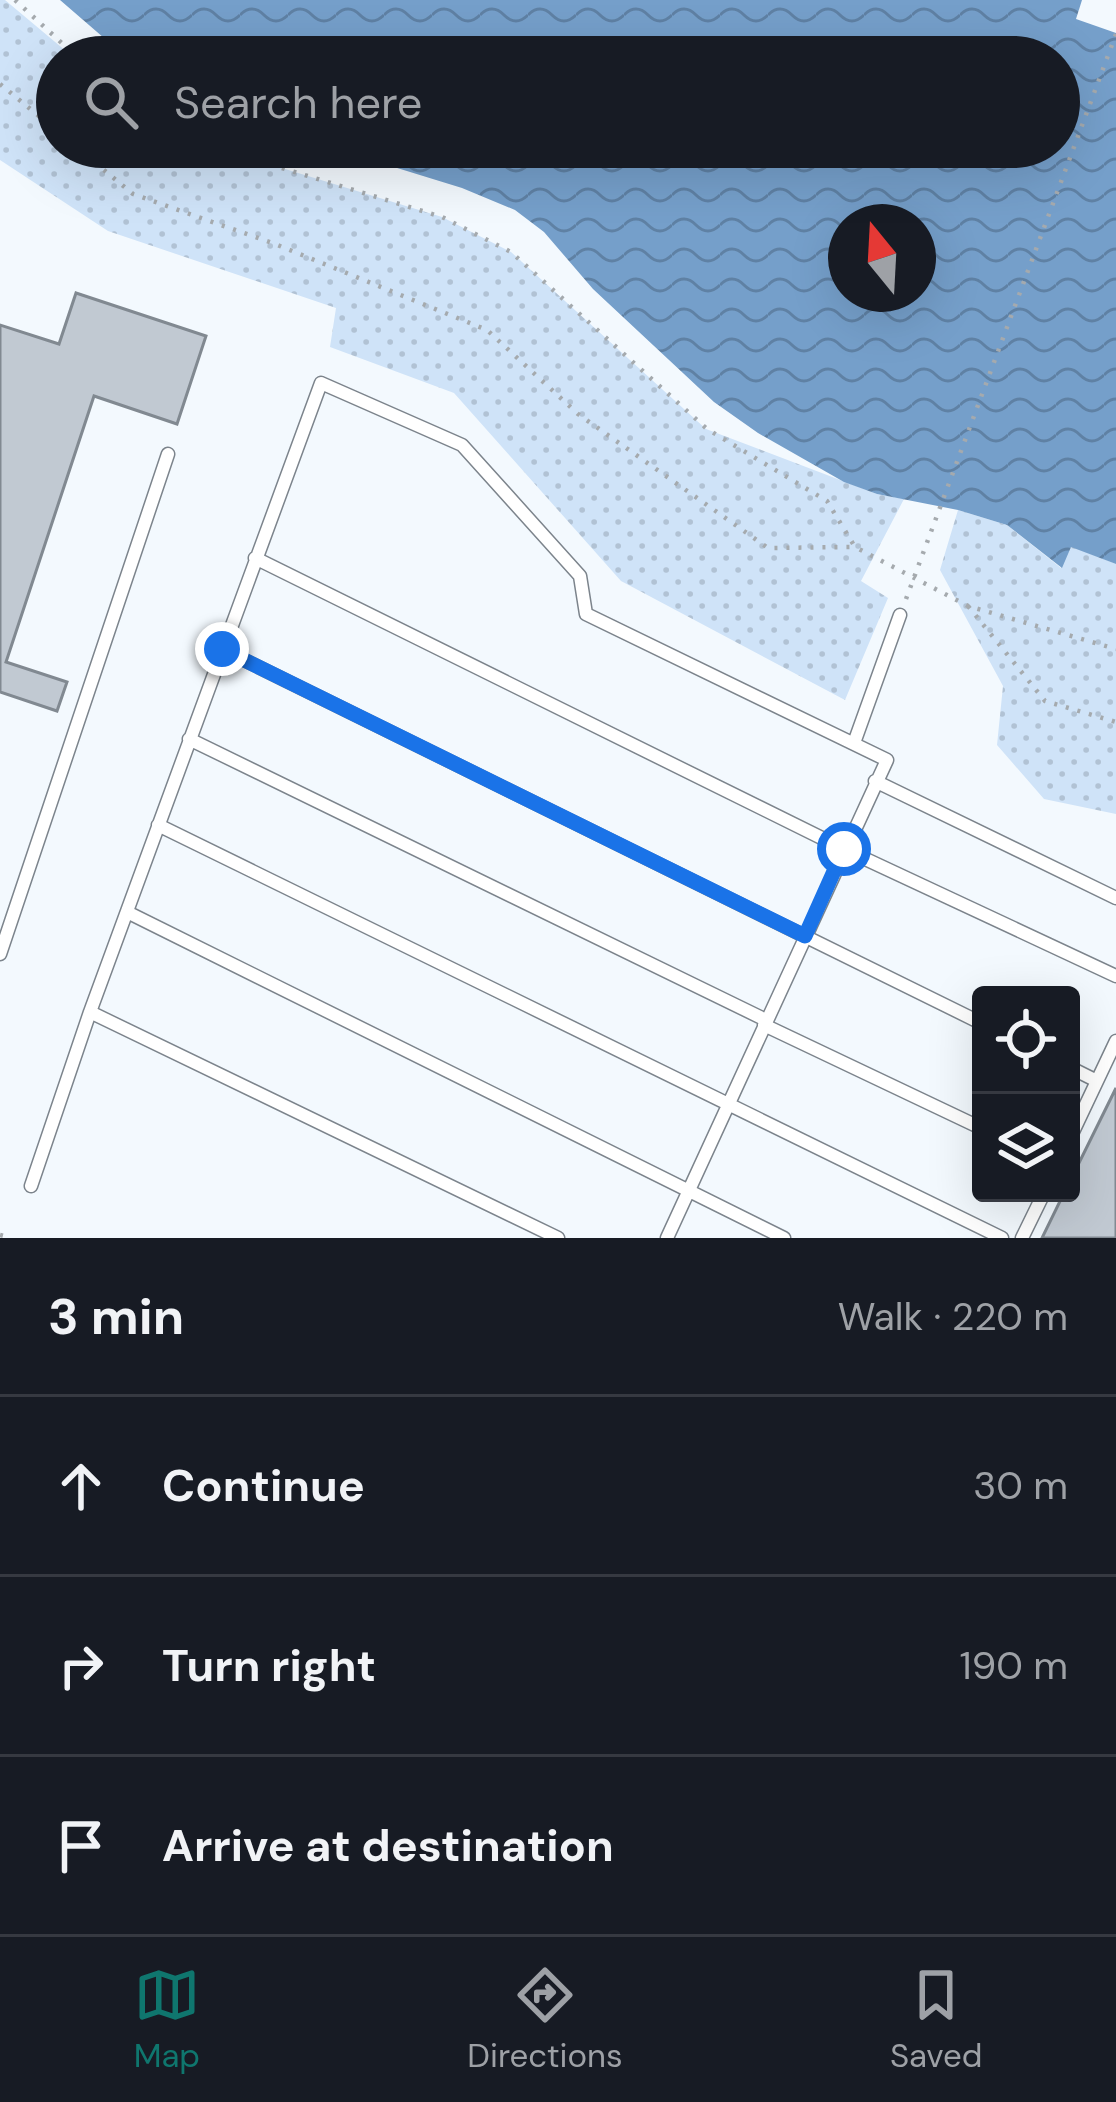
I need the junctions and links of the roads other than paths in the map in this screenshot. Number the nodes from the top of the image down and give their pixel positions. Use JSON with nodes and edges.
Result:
{"nodes":[{"id":1,"x":168,"y":454,"type":"dead end"},
{"id":2,"x":255,"y":558,"type":"junction"},
{"id":3,"x":900,"y":615,"type":"road end"},
{"id":4,"x":222,"y":649,"type":"junction"},
{"id":5,"x":189,"y":739,"type":"junction"},
{"id":6,"x":854,"y":743,"type":"junction"},
{"id":7,"x":875,"y":781,"type":"junction"},
{"id":8,"x":158,"y":825,"type":"junction"},
{"id":9,"x":844,"y":849,"type":"junction"},
{"id":10,"x":1116,"y":898,"type":"edge"},
{"id":11,"x":127,"y":912,"type":"junction"},
{"id":12,"x":805,"y":936,"type":"junction"},
{"id":13,"x":0,"y":954,"type":"edge"},
{"id":14,"x":1116,"y":976,"type":"edge"},
{"id":15,"x":90,"y":1012,"type":"junction"},
{"id":16,"x":972,"y":1020,"type":"edge"},
{"id":17,"x":765,"y":1023,"type":"junction"},
{"id":18,"x":1116,"y":1041,"type":"edge"},
{"id":19,"x":1080,"y":1072,"type":"edge"},
{"id":20,"x":1097,"y":1081,"type":"junction"},
{"id":21,"x":728,"y":1102,"type":"junction"},
{"id":22,"x":1080,"y":1117,"type":"edge"},
{"id":23,"x":972,"y":1124,"type":"edge"},
{"id":24,"x":31,"y":1186,"type":"dead end"},
{"id":25,"x":688,"y":1191,"type":"junction"},
{"id":26,"x":1040,"y":1202,"type":"edge"},
{"id":27,"x":557,"y":1238,"type":"edge"},
{"id":28,"x":667,"y":1238,"type":"edge"},
{"id":29,"x":784,"y":1238,"type":"edge"},
{"id":30,"x":1002,"y":1238,"type":"edge"},
{"id":31,"x":1022,"y":1238,"type":"edge"}],
"edges":[{"from":1,"to":13,"type":"lane"},
{"from":2,"to":4,"type":"lane"},
{"from":2,"to":6,"type":"lane"},
{"from":2,"to":9,"type":"lane"},
{"from":3,"to":6,"type":"lane"},
{"from":4,"to":5,"type":"lane"},
{"from":4,"to":12,"type":"lane"},
{"from":5,"to":8,"type":"lane"},
{"from":5,"to":17,"type":"lane"},
{"from":6,"to":7,"type":"lane"},
{"from":7,"to":9,"type":"lane"},
{"from":7,"to":10,"type":"lane"},
{"from":8,"to":11,"type":"lane"},
{"from":8,"to":21,"type":"lane"},
{"from":9,"to":12,"type":"lane"},
{"from":9,"to":14,"type":"lane"},
{"from":11,"to":15,"type":"lane"},
{"from":11,"to":25,"type":"lane"},
{"from":12,"to":16,"type":"lane"},
{"from":12,"to":17,"type":"lane"},
{"from":15,"to":24,"type":"lane"},
{"from":15,"to":27,"type":"lane"},
{"from":17,"to":21,"type":"lane"},
{"from":17,"to":23,"type":"lane"},
{"from":18,"to":20,"type":"lane"},
{"from":19,"to":20,"type":"lane"},
{"from":20,"to":22,"type":"lane"},
{"from":21,"to":25,"type":"lane"},
{"from":21,"to":30,"type":"lane"},
{"from":25,"to":28,"type":"lane"},
{"from":25,"to":29,"type":"lane"},
{"from":26,"to":31,"type":"lane"}]}
